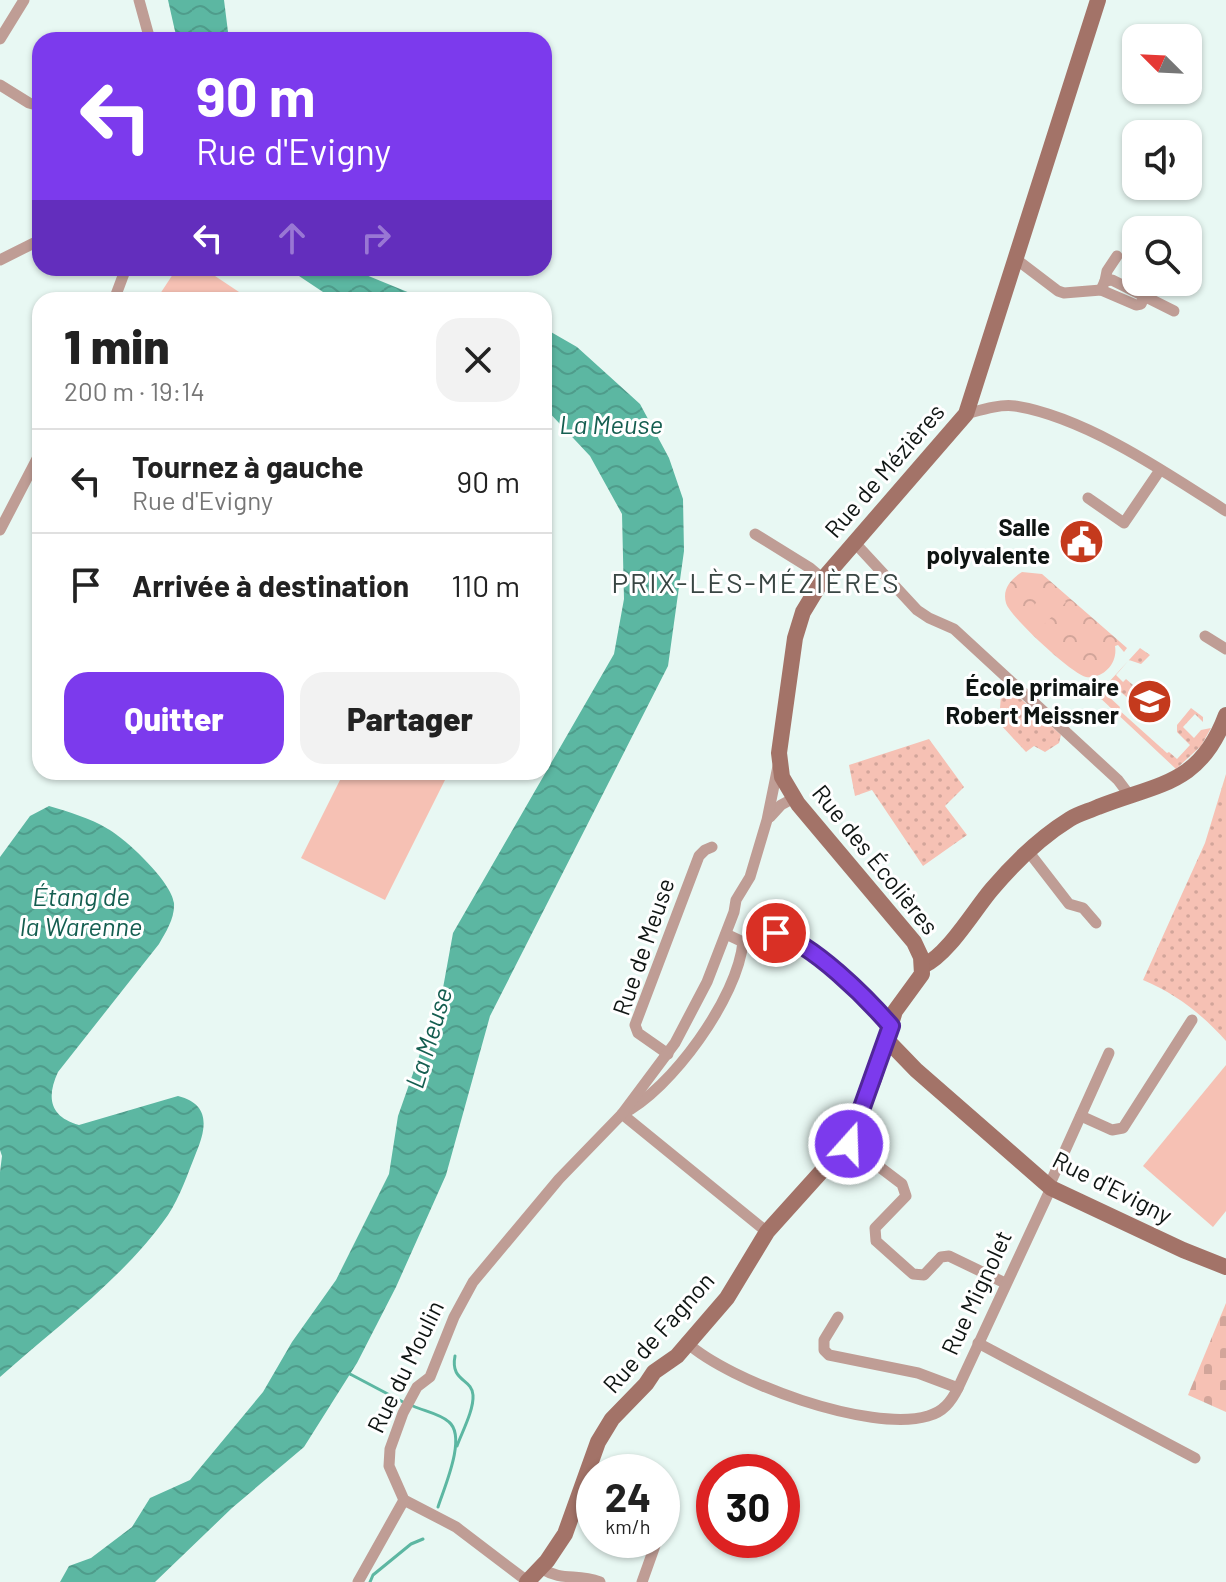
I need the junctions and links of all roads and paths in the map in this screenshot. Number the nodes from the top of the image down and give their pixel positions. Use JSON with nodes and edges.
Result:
{"nodes":[{"id":1,"x":24,"y":0,"type":"edge"},
{"id":2,"x":139,"y":0,"type":"edge"},
{"id":3,"x":1098,"y":0,"type":"edge"},
{"id":4,"x":148,"y":32,"type":"edge"},
{"id":5,"x":0,"y":39,"type":"edge"},
{"id":6,"x":0,"y":85,"type":"edge"},
{"id":7,"x":32,"y":104,"type":"edge"},
{"id":8,"x":32,"y":244,"type":"edge"},
{"id":9,"x":1117,"y":256,"type":"dead end"},
{"id":10,"x":1016,"y":259,"type":"junction"},
{"id":11,"x":0,"y":260,"type":"edge"},
{"id":12,"x":1103,"y":286,"type":"junction"},
{"id":13,"x":1174,"y":311,"type":"dead end"},
{"id":14,"x":966,"y":414,"type":"junction"},
{"id":15,"x":32,"y":468,"type":"edge"},
{"id":16,"x":1160,"y":470,"type":"junction"},
{"id":17,"x":1088,"y":498,"type":"dead end"},
{"id":18,"x":1226,"y":511,"type":"edge"},
{"id":19,"x":0,"y":530,"type":"edge"},
{"id":20,"x":755,"y":534,"type":"dead end"},
{"id":21,"x":855,"y":543,"type":"junction"},
{"id":22,"x":823,"y":579,"type":"junction"},
{"id":23,"x":1205,"y":636,"type":"dead end"},
{"id":24,"x":1226,"y":649,"type":"edge"},
{"id":25,"x":1226,"y":715,"type":"edge"},
{"id":26,"x":778,"y":762,"type":"junction"},
{"id":27,"x":789,"y":792,"type":"junction"},
{"id":28,"x":1130,"y":796,"type":"junction"},
{"id":29,"x":771,"y":803,"type":"junction"},
{"id":30,"x":767,"y":820,"type":"junction"},
{"id":31,"x":712,"y":847,"type":"dead end"},
{"id":32,"x":1028,"y":851,"type":"junction"},
{"id":33,"x":1096,"y":923,"type":"dead end"},
{"id":34,"x":726,"y":934,"type":"junction"},
{"id":35,"x":743,"y":942,"type":"junction"},
{"id":36,"x":923,"y":966,"type":"junction"},
{"id":37,"x":1192,"y":1020,"type":"dead end"},
{"id":38,"x":889,"y":1033,"type":"junction"},
{"id":39,"x":1109,"y":1053,"type":"dead end"},
{"id":40,"x":668,"y":1054,"type":"junction"},
{"id":41,"x":881,"y":1059,"type":"junction"},
{"id":42,"x":916,"y":1070,"type":"junction"},
{"id":43,"x":622,"y":1114,"type":"junction"},
{"id":44,"x":1081,"y":1116,"type":"junction"},
{"id":45,"x":844,"y":1140,"type":"junction"},
{"id":46,"x":1050,"y":1187,"type":"junction"},
{"id":47,"x":767,"y":1232,"type":"junction"},
{"id":48,"x":1226,"y":1267,"type":"edge"},
{"id":49,"x":1005,"y":1283,"type":"junction"},
{"id":50,"x":838,"y":1317,"type":"dead end"},
{"id":51,"x":686,"y":1342,"type":"junction"},
{"id":52,"x":978,"y":1343,"type":"junction"},
{"id":53,"x":958,"y":1388,"type":"junction"},
{"id":54,"x":1195,"y":1458,"type":"dead end"},
{"id":55,"x":404,"y":1500,"type":"junction"},
{"id":56,"x":651,"y":1558,"type":"edge"},
{"id":57,"x":540,"y":1568,"type":"junction"},
{"id":58,"x":358,"y":1582,"type":"edge"},
{"id":59,"x":527,"y":1582,"type":"edge"},
{"id":60,"x":600,"y":1582,"type":"edge"},
{"id":61,"x":642,"y":1582,"type":"edge"}],
"edges":[{"from":1,"to":5,"type":"street"},
{"from":2,"to":4,"type":"street"},
{"from":3,"to":10,"type":"street","name":"Rue de Mézières"},
{"from":6,"to":7,"type":"street"},
{"from":8,"to":11,"type":"street"},
{"from":9,"to":12,"type":"street"},
{"from":10,"to":12,"type":"street"},
{"from":10,"to":14,"type":"street","name":"Rue de Mézières"},
{"from":12,"to":13,"type":"street"},
{"from":14,"to":16,"type":"street"},
{"from":14,"to":21,"type":"street","name":"Rue de Mézières"},
{"from":15,"to":19,"type":"street"},
{"from":16,"to":17,"type":"street"},
{"from":16,"to":18,"type":"street"},
{"from":20,"to":22,"type":"street"},
{"from":21,"to":22,"type":"street","name":"Rue de Mézières"},
{"from":21,"to":28,"type":"street"},
{"from":22,"to":26,"type":"street","name":"Rue de Mézières"},
{"from":23,"to":24,"type":"street"},
{"from":25,"to":28,"type":"street","name":"Rue de Fagnon"},
{"from":26,"to":27,"type":"street","name":"Rue de Mézières"},
{"from":26,"to":29,"type":"street","name":"Rue du Moulin"},
{"from":27,"to":29,"type":"street"},
{"from":27,"to":30,"type":"street"},
{"from":27,"to":36,"type":"street","name":"Rue des Écolières"},
{"from":28,"to":32,"type":"street","name":"Rue de Fagnon"},
{"from":29,"to":30,"type":"street","name":"Rue du Moulin"},
{"from":30,"to":34,"type":"street","name":"Rue du Moulin"},
{"from":31,"to":40,"type":"street","name":"Rue de Meuse"},
{"from":32,"to":33,"type":"street"},
{"from":32,"to":36,"type":"street","name":"Rue de Fagnon"},
{"from":34,"to":35,"type":"street"},
{"from":34,"to":40,"type":"street","name":"Rue du Moulin"},
{"from":35,"to":38,"type":"street","name":"Rue d'Evigny"},
{"from":35,"to":43,"type":"street","name":"Rue du Moulin"},
{"from":36,"to":38,"type":"street","name":"Rue de Fagnon"},
{"from":37,"to":44,"type":"street"},
{"from":38,"to":41,"type":"street","name":"Rue de Fagnon"},
{"from":38,"to":42,"type":"street","name":"Rue d'Evigny"},
{"from":39,"to":44,"type":"street","name":"Rue Mignolet"},
{"from":40,"to":43,"type":"street","name":"Rue du Moulin"},
{"from":41,"to":42,"type":"street","name":"Rue d'Evigny"},
{"from":41,"to":45,"type":"street","name":"Rue de Fagnon"},
{"from":42,"to":46,"type":"street","name":"Rue d'Evigny"},
{"from":43,"to":47,"type":"street"},
{"from":43,"to":55,"type":"street","name":"Rue du Moulin"},
{"from":44,"to":46,"type":"street","name":"Rue Mignolet"},
{"from":45,"to":47,"type":"street","name":"Rue de Fagnon"},
{"from":45,"to":49,"type":"street"},
{"from":46,"to":48,"type":"street","name":"Rue d'Evigny"},
{"from":46,"to":49,"type":"street","name":"Rue Mignolet"},
{"from":47,"to":51,"type":"street","name":"Rue de Fagnon"},
{"from":49,"to":52,"type":"street","name":"Rue Mignolet"},
{"from":50,"to":53,"type":"street","name":"Rue Mignolet"},
{"from":51,"to":53,"type":"street"},
{"from":51,"to":57,"type":"street","name":"Rue de Fagnon"},
{"from":52,"to":53,"type":"street","name":"Rue Mignolet"},
{"from":52,"to":54,"type":"street"},
{"from":55,"to":58,"type":"street"},
{"from":55,"to":59,"type":"street"},
{"from":56,"to":61,"type":"street"},
{"from":57,"to":59,"type":"street","name":"Rue de Fagnon"},
{"from":57,"to":60,"type":"street"}]}
